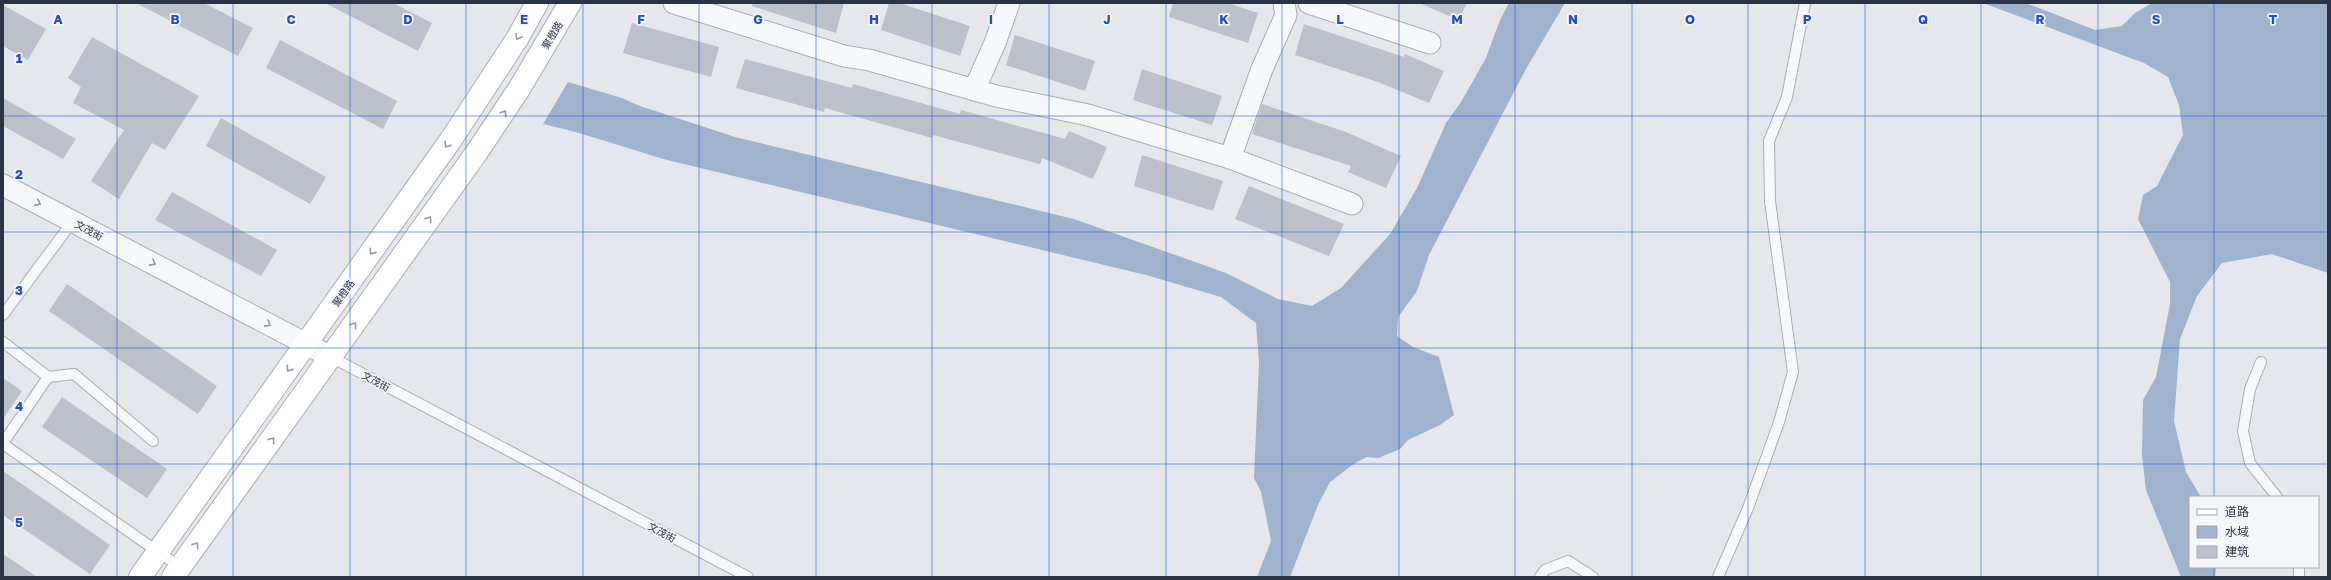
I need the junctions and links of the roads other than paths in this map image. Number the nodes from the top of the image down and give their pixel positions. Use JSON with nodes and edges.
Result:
{"nodes":[{"id":1,"x":537,"y":3,"type":"edge"},
{"id":2,"x":570,"y":3,"type":"edge"},
{"id":3,"x":674,"y":3,"type":"edge"},
{"id":4,"x":1009,"y":3,"type":"edge"},
{"id":5,"x":1284,"y":3,"type":"edge"},
{"id":6,"x":1309,"y":3,"type":"edge"},
{"id":7,"x":1805,"y":3,"type":"edge"},
{"id":8,"x":1430,"y":43,"type":"dead end"},
{"id":9,"x":974,"y":90,"type":"junction"},
{"id":10,"x":1230,"y":158,"type":"junction"},
{"id":11,"x":3,"y":185,"type":"edge"},
{"id":12,"x":1352,"y":204,"type":"dead end"},
{"id":13,"x":73,"y":221,"type":"junction"},
{"id":14,"x":3,"y":315,"type":"edge"},
{"id":15,"x":3,"y":342,"type":"edge"},
{"id":16,"x":306,"y":344,"type":"junction"},
{"id":17,"x":331,"y":357,"type":"junction"},
{"id":18,"x":2261,"y":362,"type":"dead end"},
{"id":19,"x":48,"y":377,"type":"junction"},
{"id":20,"x":153,"y":441,"type":"dead end"},
{"id":21,"x":3,"y":444,"type":"edge"},
{"id":22,"x":2276,"y":496,"type":"edge"},
{"id":23,"x":158,"y":551,"type":"junction"},
{"id":24,"x":177,"y":572,"type":"edge"},
{"id":25,"x":140,"y":577,"type":"edge"},
{"id":26,"x":748,"y":577,"type":"edge"},
{"id":27,"x":1540,"y":577,"type":"edge"},
{"id":28,"x":1593,"y":577,"type":"edge"},
{"id":29,"x":1718,"y":577,"type":"edge"}],
"edges":[{"from":1,"to":16,"type":"street","name":"聚橙路","one_way":true},
{"from":17,"to":2,"type":"street","name":"聚橙路","one_way":true},
{"from":3,"to":9,"type":"street"},
{"from":4,"to":9,"type":"street"},
{"from":5,"to":10,"type":"street"},
{"from":6,"to":8,"type":"street"},
{"from":7,"to":29,"type":"lane"},
{"from":9,"to":10,"type":"street"},
{"from":10,"to":12,"type":"street"},
{"from":11,"to":13,"type":"street","name":"文茂街","one_way":true},
{"from":13,"to":14,"type":"lane"},
{"from":13,"to":16,"type":"street","name":"文茂街","one_way":true},
{"from":15,"to":19,"type":"lane"},
{"from":16,"to":17,"type":"street","name":"文茂街"},
{"from":16,"to":23,"type":"street","name":"聚橙路","one_way":true},
{"from":24,"to":17,"type":"street","name":"聚橙路","one_way":true},
{"from":17,"to":26,"type":"lane","name":"文茂街"},
{"from":18,"to":22,"type":"lane"},
{"from":19,"to":20,"type":"lane"},
{"from":19,"to":21,"type":"lane"},
{"from":21,"to":23,"type":"lane"},
{"from":23,"to":24,"type":"lane"},
{"from":23,"to":25,"type":"street","name":"聚橙路"},
{"from":27,"to":28,"type":"lane"}]}
